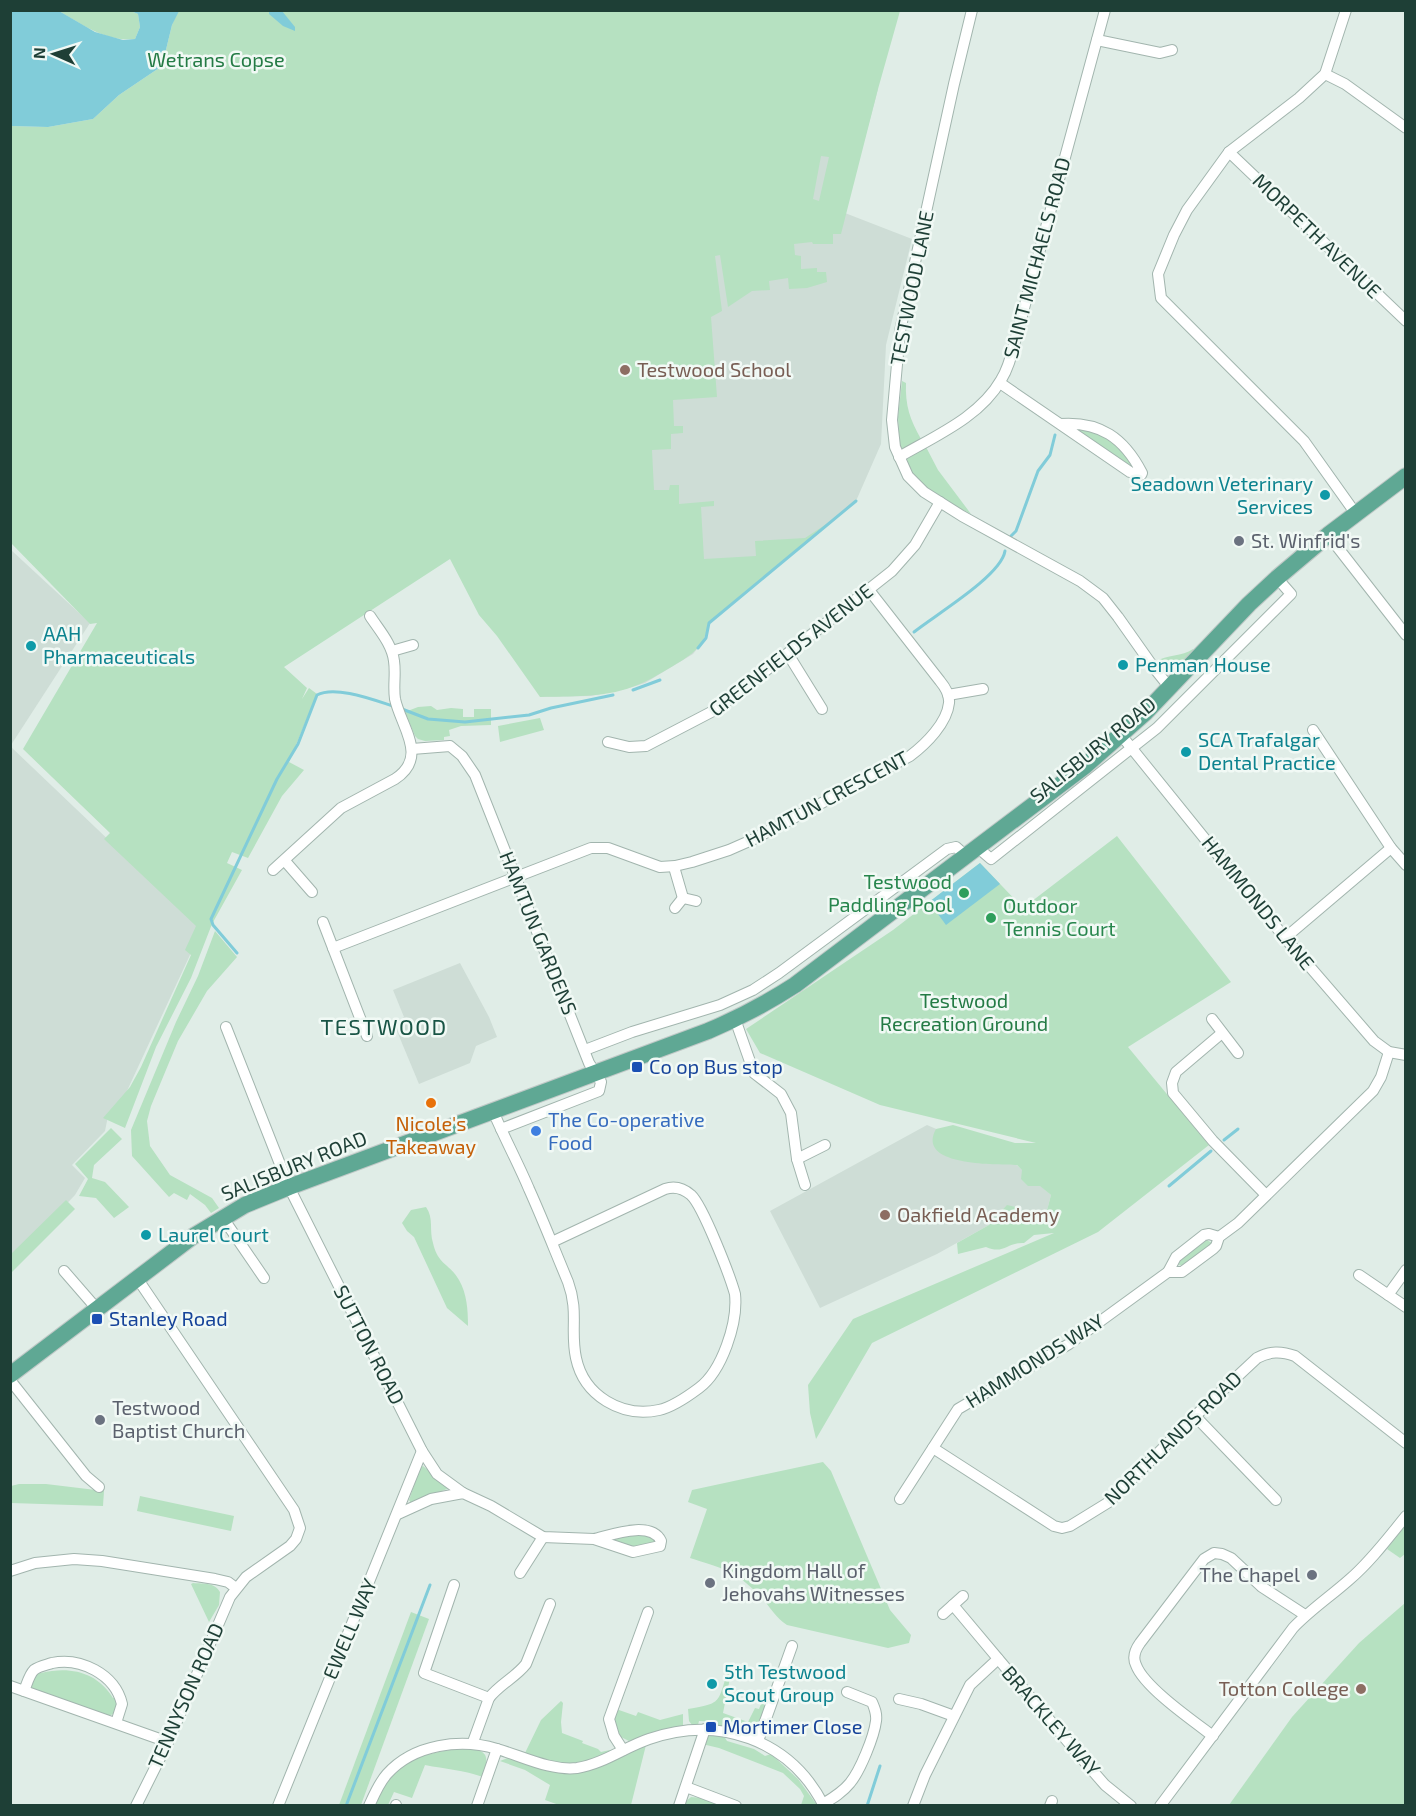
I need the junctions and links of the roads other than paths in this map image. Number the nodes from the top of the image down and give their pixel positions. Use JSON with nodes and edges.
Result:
{"nodes":[{"id":1,"x":972,"y":10,"type":"edge"},
{"id":2,"x":1105,"y":10,"type":"edge"},
{"id":3,"x":1346,"y":10,"type":"edge"},
{"id":4,"x":1097,"y":40,"type":"junction"},
{"id":5,"x":1172,"y":50,"type":"dead end"},
{"id":6,"x":1325,"y":74,"type":"junction"},
{"id":7,"x":1406,"y":128,"type":"edge"},
{"id":8,"x":1229,"y":152,"type":"junction"},
{"id":9,"x":1406,"y":321,"type":"edge"},
{"id":10,"x":1000,"y":382,"type":"junction"},
{"id":11,"x":1060,"y":424,"type":"junction"},
{"id":12,"x":899,"y":457,"type":"junction"},
{"id":13,"x":1406,"y":476,"type":"edge"},
{"id":14,"x":940,"y":502,"type":"junction"},
{"id":15,"x":1356,"y":514,"type":"junction"},
{"id":16,"x":1328,"y":535,"type":"junction"},
{"id":17,"x":1276,"y":578,"type":"junction"},
{"id":18,"x":869,"y":590,"type":"junction"},
{"id":19,"x":370,"y":616,"type":"dead end"},
{"id":20,"x":1406,"y":635,"type":"edge"},
{"id":21,"x":413,"y":645,"type":"dead end"},
{"id":22,"x":392,"y":651,"type":"junction"},
{"id":23,"x":788,"y":654,"type":"junction"},
{"id":24,"x":1170,"y":688,"type":"junction"},
{"id":25,"x":983,"y":689,"type":"dead end"},
{"id":26,"x":948,"y":695,"type":"junction"},
{"id":27,"x":822,"y":709,"type":"dead end"},
{"id":28,"x":1313,"y":730,"type":"dead end"},
{"id":29,"x":1121,"y":735,"type":"junction"},
{"id":30,"x":608,"y":742,"type":"dead end"},
{"id":31,"x":412,"y":748,"type":"junction"},
{"id":32,"x":1133,"y":749,"type":"junction"},
{"id":33,"x":1391,"y":848,"type":"junction"},
{"id":34,"x":972,"y":852,"type":"junction"},
{"id":35,"x":285,"y":861,"type":"junction"},
{"id":36,"x":1406,"y":865,"type":"edge"},
{"id":37,"x":674,"y":867,"type":"junction"},
{"id":38,"x":273,"y":870,"type":"dead end"},
{"id":39,"x":516,"y":878,"type":"junction"},
{"id":40,"x":312,"y":892,"type":"dead end"},
{"id":41,"x":683,"y":898,"type":"junction"},
{"id":42,"x":696,"y":901,"type":"dead end"},
{"id":43,"x":675,"y":908,"type":"dead end"},
{"id":44,"x":323,"y":922,"type":"dead end"},
{"id":45,"x":1286,"y":938,"type":"junction"},
{"id":46,"x":333,"y":948,"type":"junction"},
{"id":47,"x":735,"y":1019,"type":"junction"},
{"id":48,"x":1212,"y":1020,"type":"dead end"},
{"id":49,"x":226,"y":1027,"type":"dead end"},
{"id":50,"x":1222,"y":1033,"type":"junction"},
{"id":51,"x":367,"y":1036,"type":"dead end"},
{"id":52,"x":585,"y":1050,"type":"junction"},
{"id":53,"x":1389,"y":1052,"type":"junction"},
{"id":54,"x":1238,"y":1053,"type":"dead end"},
{"id":55,"x":1406,"y":1055,"type":"edge"},
{"id":56,"x":595,"y":1073,"type":"junction"},
{"id":57,"x":493,"y":1111,"type":"junction"},
{"id":58,"x":501,"y":1129,"type":"junction"},
{"id":59,"x":825,"y":1144,"type":"dead end"},
{"id":60,"x":797,"y":1159,"type":"junction"},
{"id":61,"x":805,"y":1185,"type":"dead end"},
{"id":62,"x":288,"y":1187,"type":"junction"},
{"id":63,"x":1266,"y":1196,"type":"junction"},
{"id":64,"x":223,"y":1218,"type":"junction"},
{"id":65,"x":1218,"y":1237,"type":"junction"},
{"id":66,"x":552,"y":1242,"type":"junction"},
{"id":67,"x":1406,"y":1270,"type":"edge"},
{"id":68,"x":64,"y":1271,"type":"dead end"},
{"id":69,"x":1168,"y":1272,"type":"junction"},
{"id":70,"x":1359,"y":1275,"type":"dead end"},
{"id":71,"x":137,"y":1278,"type":"junction"},
{"id":72,"x":264,"y":1278,"type":"dead end"},
{"id":73,"x":1388,"y":1295,"type":"junction"},
{"id":74,"x":1406,"y":1307,"type":"edge"},
{"id":75,"x":96,"y":1309,"type":"junction"},
{"id":76,"x":10,"y":1375,"type":"edge"},
{"id":77,"x":10,"y":1380,"type":"edge"},
{"id":78,"x":1195,"y":1416,"type":"junction"},
{"id":79,"x":1406,"y":1443,"type":"edge"},
{"id":80,"x":933,"y":1448,"type":"junction"},
{"id":81,"x":422,"y":1451,"type":"junction"},
{"id":82,"x":99,"y":1487,"type":"dead end"},
{"id":83,"x":464,"y":1493,"type":"junction"},
{"id":84,"x":900,"y":1499,"type":"dead end"},
{"id":85,"x":1276,"y":1500,"type":"dead end"},
{"id":86,"x":398,"y":1514,"type":"junction"},
{"id":87,"x":1406,"y":1516,"type":"edge"},
{"id":88,"x":543,"y":1537,"type":"junction"},
{"id":89,"x":594,"y":1539,"type":"junction"},
{"id":90,"x":10,"y":1571,"type":"edge"},
{"id":91,"x":520,"y":1573,"type":"dead end"},
{"id":92,"x":454,"y":1585,"type":"dead end"},
{"id":93,"x":236,"y":1588,"type":"junction"},
{"id":94,"x":963,"y":1596,"type":"dead end"},
{"id":95,"x":550,"y":1604,"type":"dead end"},
{"id":96,"x":953,"y":1605,"type":"junction"},
{"id":97,"x":648,"y":1612,"type":"dead end"},
{"id":98,"x":943,"y":1614,"type":"dead end"},
{"id":99,"x":1305,"y":1616,"type":"junction"},
{"id":100,"x":792,"y":1646,"type":"dead end"},
{"id":101,"x":998,"y":1659,"type":"junction"},
{"id":102,"x":10,"y":1686,"type":"edge"},
{"id":103,"x":24,"y":1691,"type":"junction"},
{"id":104,"x":847,"y":1692,"type":"dead end"},
{"id":105,"x":489,"y":1698,"type":"junction"},
{"id":106,"x":899,"y":1698,"type":"dead end"},
{"id":107,"x":954,"y":1716,"type":"junction"},
{"id":108,"x":116,"y":1723,"type":"junction"},
{"id":109,"x":705,"y":1729,"type":"junction"},
{"id":110,"x":1213,"y":1736,"type":"junction"},
{"id":111,"x":758,"y":1741,"type":"junction"},
{"id":112,"x":168,"y":1742,"type":"junction"},
{"id":113,"x":473,"y":1742,"type":"junction"},
{"id":114,"x":497,"y":1749,"type":"junction"},
{"id":115,"x":623,"y":1750,"type":"junction"},
{"id":116,"x":686,"y":1787,"type":"junction"},
{"id":117,"x":824,"y":1805,"type":"edge"},
{"id":118,"x":136,"y":1806,"type":"edge"},
{"id":119,"x":278,"y":1806,"type":"edge"},
{"id":120,"x":369,"y":1806,"type":"edge"},
{"id":121,"x":477,"y":1806,"type":"edge"},
{"id":122,"x":679,"y":1806,"type":"edge"},
{"id":123,"x":736,"y":1806,"type":"edge"},
{"id":124,"x":913,"y":1806,"type":"edge"},
{"id":125,"x":1131,"y":1806,"type":"edge"},
{"id":126,"x":1160,"y":1806,"type":"edge"}],
"edges":[{"from":1,"to":12,"type":"street","name":"TESTWOOD LANE"},
{"from":2,"to":4,"type":"street","name":"SAINT MICHAELS ROAD"},
{"from":3,"to":6,"type":"street"},
{"from":4,"to":5,"type":"street"},
{"from":4,"to":10,"type":"street","name":"SAINT MICHAELS ROAD"},
{"from":6,"to":7,"type":"street"},
{"from":6,"to":8,"type":"street"},
{"from":8,"to":9,"type":"street","name":"MORPETH AVENUE"},
{"from":8,"to":15,"type":"street"},
{"from":10,"to":11,"type":"street"},
{"from":10,"to":12,"type":"street","name":"SAINT MICHAELS ROAD"},
{"from":11,"to":11,"type":"street"},
{"from":12,"to":14,"type":"street","name":"TESTWOOD LANE"},
{"from":13,"to":15,"type":"main road","name":"SALISBURY ROAD"},
{"from":14,"to":18,"type":"street","name":"GREENFIELDS AVENUE"},
{"from":14,"to":24,"type":"street","name":"TESTWOOD LANE"},
{"from":15,"to":16,"type":"main road","name":"SALISBURY ROAD"},
{"from":16,"to":17,"type":"main road","name":"SALISBURY ROAD"},
{"from":16,"to":20,"type":"street"},
{"from":17,"to":24,"type":"main road","name":"SALISBURY ROAD"},
{"from":17,"to":32,"type":"street","name":"SALISBURY ROAD"},
{"from":18,"to":23,"type":"street","name":"GREENFIELDS AVENUE"},
{"from":18,"to":26,"type":"street"},
{"from":19,"to":22,"type":"street"},
{"from":21,"to":22,"type":"street"},
{"from":22,"to":31,"type":"street"},
{"from":23,"to":27,"type":"street"},
{"from":23,"to":30,"type":"street","name":"GREENFIELDS AVENUE"},
{"from":24,"to":29,"type":"main road","name":"SALISBURY ROAD"},
{"from":25,"to":26,"type":"street"},
{"from":26,"to":37,"type":"street","name":"HAMTUN CRESCENT"},
{"from":28,"to":33,"type":"street"},
{"from":29,"to":32,"type":"street","name":"HAMMONDS LANE"},
{"from":29,"to":34,"type":"main road","name":"SALISBURY ROAD"},
{"from":31,"to":35,"type":"street"},
{"from":31,"to":39,"type":"street","name":"HAMTUN GARDENS"},
{"from":32,"to":34,"type":"street","name":"SALISBURY ROAD"},
{"from":32,"to":45,"type":"street","name":"HAMMONDS LANE"},
{"from":33,"to":36,"type":"street"},
{"from":33,"to":45,"type":"street"},
{"from":34,"to":47,"type":"main road","name":"SALISBURY ROAD"},
{"from":34,"to":52,"type":"street","name":"SALISBURY ROAD"},
{"from":35,"to":38,"type":"street"},
{"from":35,"to":40,"type":"street"},
{"from":37,"to":39,"type":"street","name":"HAMTUN CRESCENT"},
{"from":37,"to":41,"type":"street"},
{"from":39,"to":46,"type":"street","name":"HAMTUN CRESCENT"},
{"from":39,"to":52,"type":"street","name":"HAMTUN GARDENS"},
{"from":41,"to":42,"type":"street"},
{"from":41,"to":43,"type":"street"},
{"from":44,"to":46,"type":"street"},
{"from":45,"to":53,"type":"street","name":"HAMMONDS LANE"},
{"from":46,"to":51,"type":"street"},
{"from":47,"to":56,"type":"main road","name":"SALISBURY ROAD"},
{"from":47,"to":60,"type":"street"},
{"from":48,"to":50,"type":"street"},
{"from":49,"to":62,"type":"street","name":"SUTTON ROAD"},
{"from":50,"to":54,"type":"street"},
{"from":50,"to":63,"type":"street"},
{"from":52,"to":56,"type":"street","name":"HAMTUN GARDENS"},
{"from":53,"to":55,"type":"street"},
{"from":53,"to":63,"type":"street","name":"HAMMONDS WAY"},
{"from":56,"to":57,"type":"main road","name":"SALISBURY ROAD"},
{"from":56,"to":58,"type":"street"},
{"from":57,"to":58,"type":"street"},
{"from":57,"to":62,"type":"main road","name":"SALISBURY ROAD"},
{"from":58,"to":66,"type":"street"},
{"from":59,"to":60,"type":"street"},
{"from":60,"to":61,"type":"street"},
{"from":62,"to":64,"type":"main road","name":"SALISBURY ROAD"},
{"from":62,"to":81,"type":"street","name":"SUTTON ROAD"},
{"from":63,"to":65,"type":"street","name":"HAMMONDS WAY"},
{"from":64,"to":71,"type":"main road","name":"SALISBURY ROAD"},
{"from":64,"to":72,"type":"street"},
{"from":65,"to":69,"type":"street","name":"HAMMONDS WAY"},
{"from":65,"to":69,"type":"street","name":"HAMMONDS WAY"},
{"from":66,"to":66,"type":"street"},
{"from":67,"to":73,"type":"street"},
{"from":68,"to":75,"type":"street"},
{"from":69,"to":80,"type":"street","name":"HAMMONDS WAY"},
{"from":70,"to":73,"type":"street"},
{"from":71,"to":75,"type":"main road","name":"SALISBURY ROAD"},
{"from":71,"to":93,"type":"street"},
{"from":73,"to":74,"type":"street"},
{"from":75,"to":76,"type":"main road","name":"SALISBURY ROAD"},
{"from":77,"to":82,"type":"street"},
{"from":78,"to":79,"type":"street","name":"NORTHLANDS ROAD"},
{"from":78,"to":80,"type":"street","name":"NORTHLANDS ROAD"},
{"from":78,"to":85,"type":"street"},
{"from":80,"to":84,"type":"street","name":"HAMMONDS WAY"},
{"from":81,"to":83,"type":"street","name":"SUTTON ROAD"},
{"from":81,"to":86,"type":"street","name":"EWELL WAY"},
{"from":83,"to":86,"type":"street"},
{"from":83,"to":88,"type":"street","name":"SUTTON ROAD"},
{"from":86,"to":119,"type":"street","name":"EWELL WAY"},
{"from":87,"to":99,"type":"street"},
{"from":88,"to":89,"type":"street"},
{"from":88,"to":91,"type":"street"},
{"from":89,"to":89,"type":"street"},
{"from":90,"to":93,"type":"street"},
{"from":92,"to":105,"type":"street"},
{"from":93,"to":112,"type":"street","name":"TENNYSON ROAD"},
{"from":94,"to":96,"type":"street"},
{"from":95,"to":105,"type":"street"},
{"from":96,"to":98,"type":"street"},
{"from":96,"to":101,"type":"street","name":"BRACKLEY WAY"},
{"from":97,"to":115,"type":"street"},
{"from":99,"to":110,"type":"street"},
{"from":99,"to":110,"type":"street"},
{"from":100,"to":111,"type":"street"},
{"from":101,"to":107,"type":"street","name":"BRACKLEY WAY"},
{"from":101,"to":125,"type":"street","name":"BRACKLEY WAY"},
{"from":102,"to":103,"type":"street"},
{"from":103,"to":108,"type":"street"},
{"from":103,"to":108,"type":"street"},
{"from":104,"to":117,"type":"street"},
{"from":105,"to":113,"type":"street"},
{"from":106,"to":107,"type":"street"},
{"from":107,"to":124,"type":"street","name":"BRACKLEY WAY"},
{"from":108,"to":112,"type":"street"},
{"from":109,"to":111,"type":"street"},
{"from":109,"to":115,"type":"street"},
{"from":109,"to":116,"type":"street"},
{"from":110,"to":126,"type":"street"},
{"from":111,"to":117,"type":"street"},
{"from":112,"to":118,"type":"street","name":"TENNYSON ROAD"},
{"from":113,"to":114,"type":"street"},
{"from":113,"to":120,"type":"street"},
{"from":114,"to":115,"type":"street"},
{"from":114,"to":121,"type":"street"},
{"from":116,"to":122,"type":"street"},
{"from":116,"to":123,"type":"street"}]}
